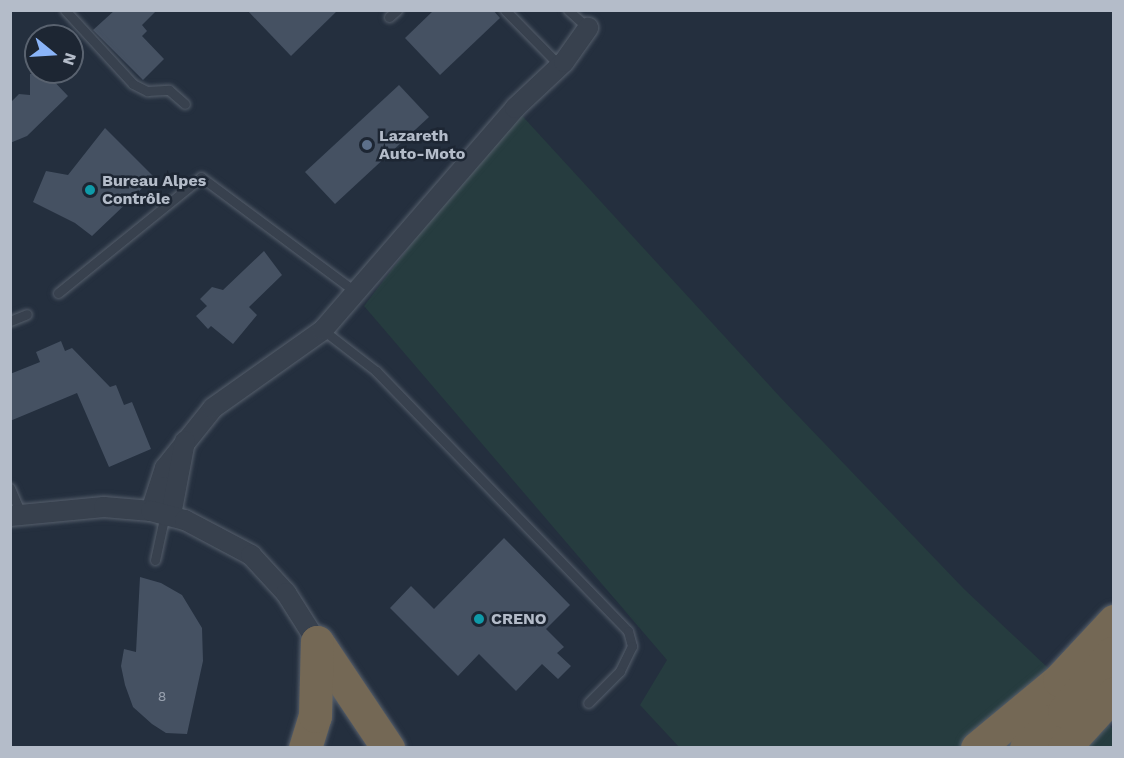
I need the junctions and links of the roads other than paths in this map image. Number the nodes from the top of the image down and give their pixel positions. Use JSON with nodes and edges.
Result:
{"nodes":[{"id":1,"x":65,"y":10,"type":"edge"},
{"id":2,"x":397,"y":10,"type":"edge"},
{"id":3,"x":505,"y":10,"type":"edge"},
{"id":4,"x":568,"y":10,"type":"edge"},
{"id":5,"x":389,"y":17,"type":"dead end"},
{"id":6,"x":588,"y":28,"type":"joint"},
{"id":7,"x":560,"y":66,"type":"junction"},
{"id":8,"x":186,"y":104,"type":"dead end"},
{"id":9,"x":356,"y":292,"type":"junction"},
{"id":10,"x":58,"y":293,"type":"dead end"},
{"id":11,"x":27,"y":314,"type":"dead end"},
{"id":12,"x":10,"y":321,"type":"edge"},
{"id":13,"x":323,"y":330,"type":"junction"},
{"id":14,"x":10,"y":488,"type":"edge"},
{"id":15,"x":162,"y":513,"type":"junction"},
{"id":16,"x":16,"y":516,"type":"edge"},
{"id":17,"x":155,"y":560,"type":"dead end"},
{"id":18,"x":1113,"y":621,"type":"edge"},
{"id":19,"x":317,"y":642,"type":"junction"},
{"id":20,"x":1113,"y":652,"type":"edge"},
{"id":21,"x":1113,"y":693,"type":"edge"},
{"id":22,"x":588,"y":703,"type":"dead end"},
{"id":23,"x":305,"y":747,"type":"edge"},
{"id":24,"x":364,"y":747,"type":"edge"},
{"id":25,"x":388,"y":747,"type":"edge"},
{"id":26,"x":977,"y":747,"type":"edge"},
{"id":27,"x":1026,"y":747,"type":"edge"},
{"id":28,"x":1064,"y":747,"type":"edge"}],
"edges":[{"from":1,"to":8,"type":"lane"},
{"from":2,"to":5,"type":"lane"},
{"from":3,"to":7,"type":"lane"},
{"from":4,"to":6,"type":"lane"},
{"from":6,"to":7,"type":"street"},
{"from":7,"to":9,"type":"street"},
{"from":9,"to":10,"type":"lane"},
{"from":9,"to":13,"type":"street"},
{"from":11,"to":12,"type":"lane"},
{"from":13,"to":15,"type":"street"},
{"from":13,"to":22,"type":"lane"},
{"from":14,"to":16,"type":"lane"},
{"from":15,"to":16,"type":"street"},
{"from":15,"to":17,"type":"lane"},
{"from":15,"to":19,"type":"street"},
{"from":18,"to":26,"type":"highway"},
{"from":19,"to":23,"type":"highway"},
{"from":19,"to":24,"type":"highway"},
{"from":19,"to":25,"type":"highway"},
{"from":20,"to":27,"type":"highway"},
{"from":21,"to":28,"type":"highway"}]}
